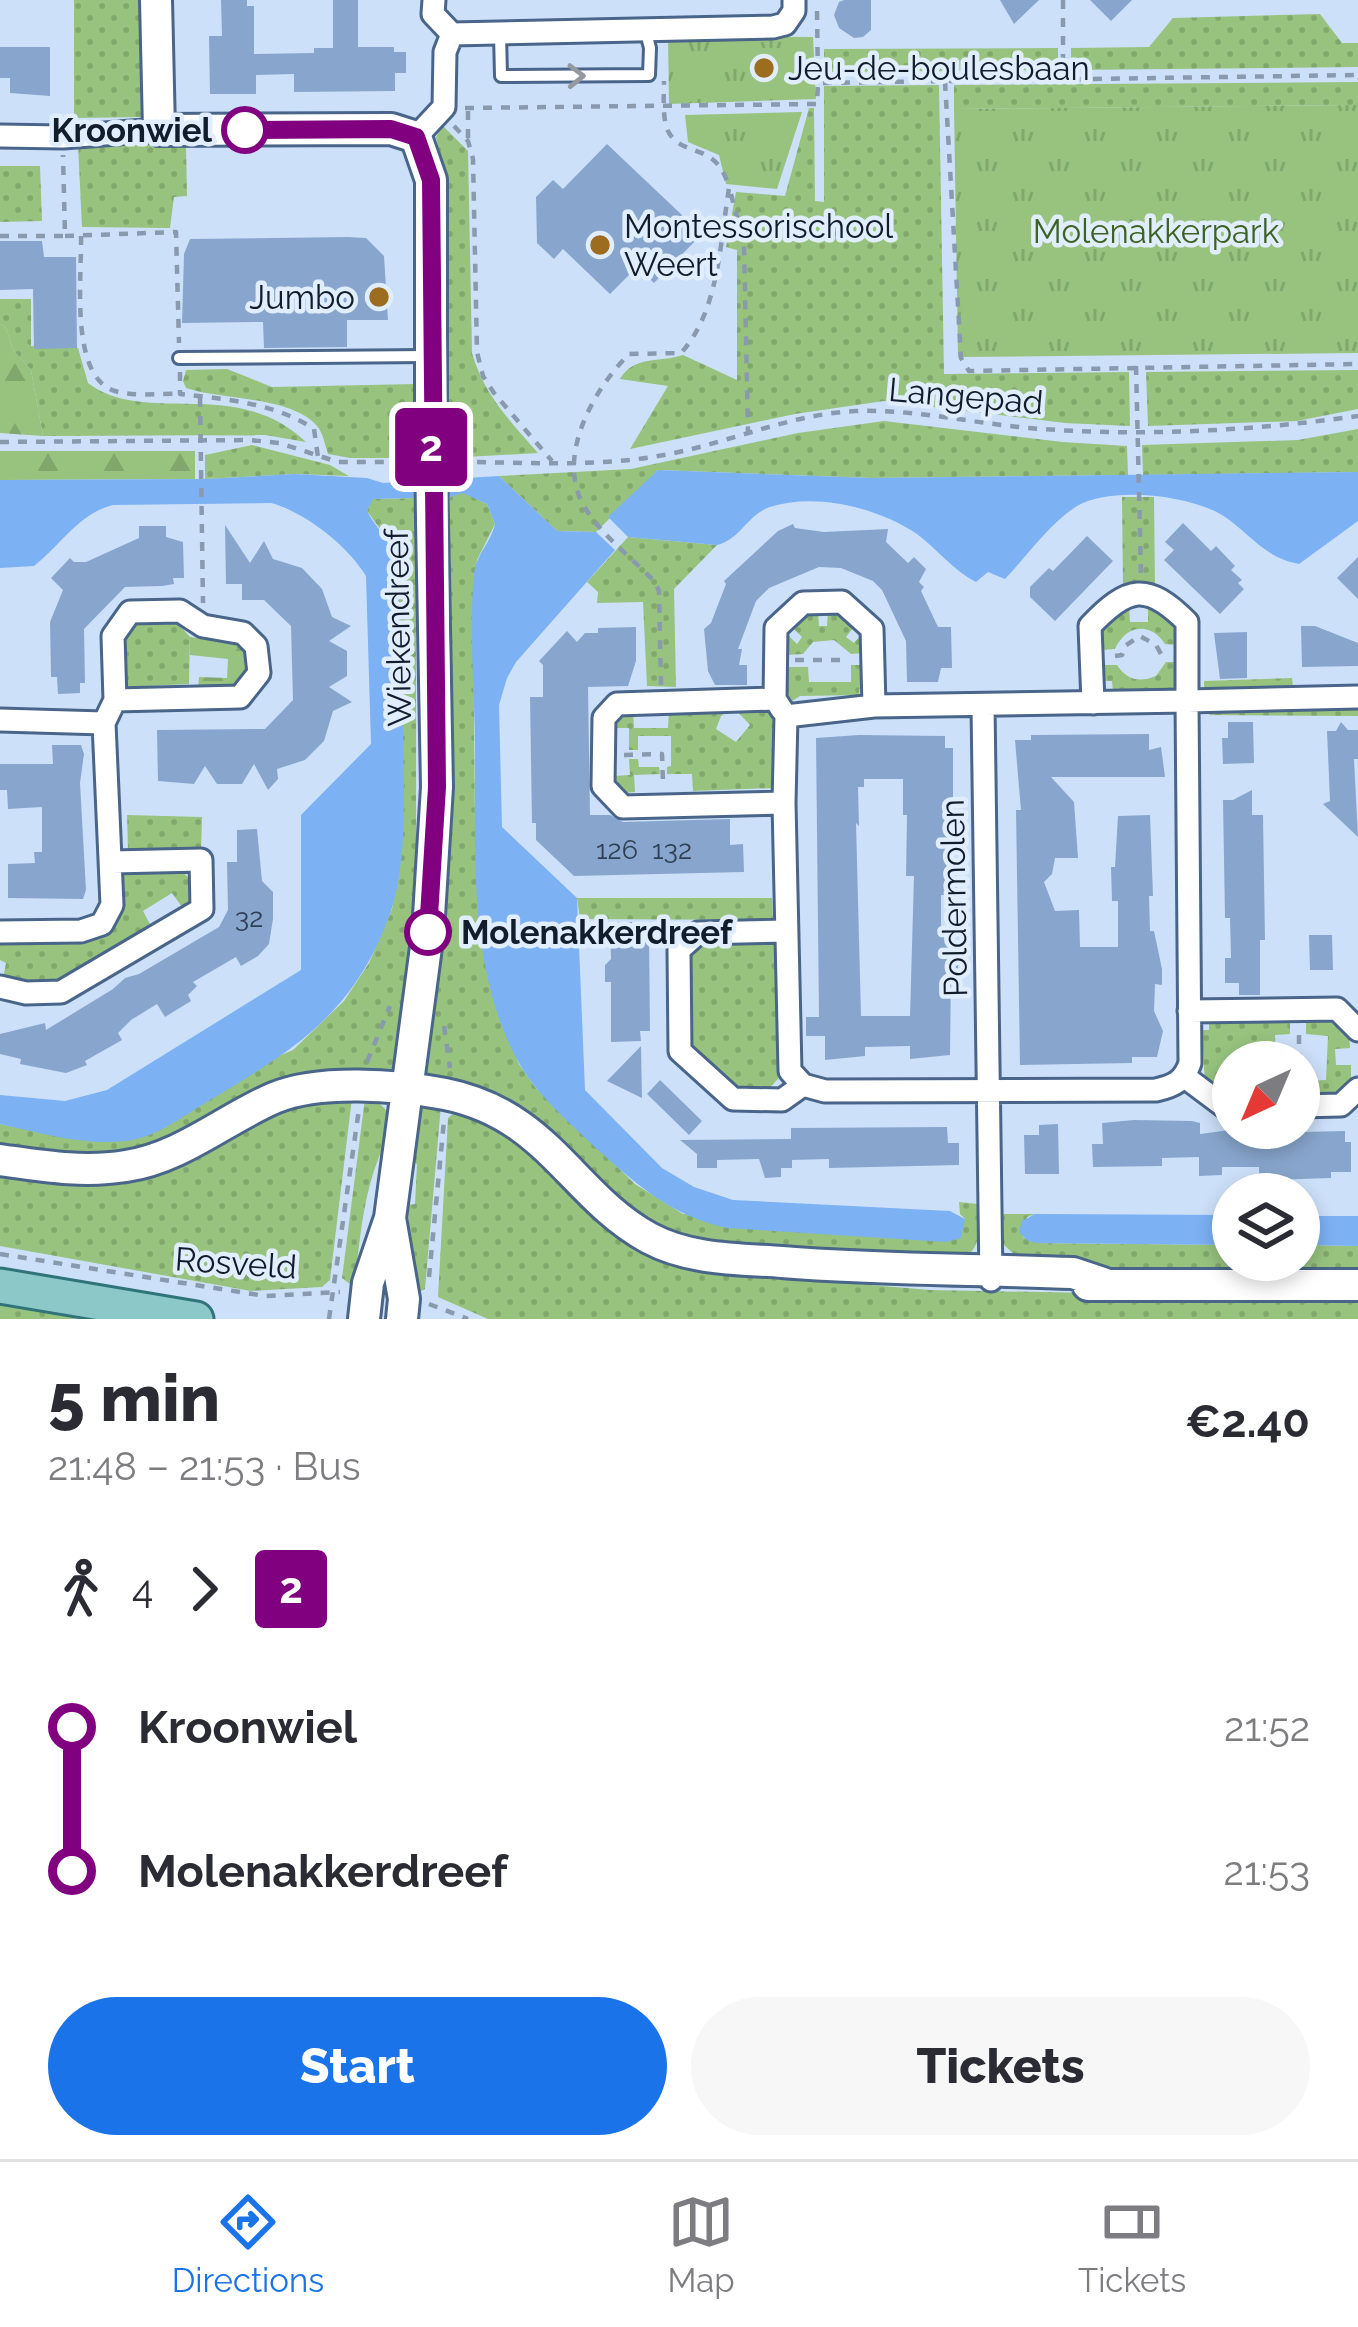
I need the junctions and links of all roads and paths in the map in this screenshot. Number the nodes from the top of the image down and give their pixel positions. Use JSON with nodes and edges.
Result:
{"nodes":[{"id":1,"x":156,"y":0,"type":"edge"},
{"id":2,"x":434,"y":0,"type":"edge"},
{"id":3,"x":794,"y":0,"type":"edge"},
{"id":4,"x":817,"y":0,"type":"edge"},
{"id":5,"x":1063,"y":0,"type":"edge"},
{"id":6,"x":654,"y":28,"type":"junction"},
{"id":7,"x":452,"y":34,"type":"junction"},
{"id":8,"x":500,"y":34,"type":"junction"},
{"id":9,"x":1358,"y":76,"type":"edge"},
{"id":10,"x":1064,"y":81,"type":"junction"},
{"id":11,"x":945,"y":82,"type":"junction"},
{"id":12,"x":818,"y":83,"type":"junction"},
{"id":13,"x":664,"y":105,"type":"junction"},
{"id":14,"x":468,"y":108,"type":"junction"},
{"id":15,"x":443,"y":111,"type":"junction"},
{"id":16,"x":159,"y":130,"type":"junction"},
{"id":17,"x":0,"y":136,"type":"edge"},
{"id":18,"x":63,"y":137,"type":"junction"},
{"id":19,"x":416,"y":137,"type":"junction"},
{"id":20,"x":468,"y":141,"type":"junction"},
{"id":21,"x":729,"y":188,"type":"junction"},
{"id":22,"x":81,"y":235,"type":"junction"},
{"id":23,"x":0,"y":236,"type":"edge"},
{"id":24,"x":65,"y":236,"type":"junction"},
{"id":25,"x":431,"y":356,"type":"junction"},
{"id":26,"x":179,"y":358,"type":"junction"},
{"id":27,"x":1358,"y":364,"type":"edge"},
{"id":28,"x":1136,"y":365,"type":"junction"},
{"id":29,"x":180,"y":394,"type":"junction"},
{"id":30,"x":200,"y":396,"type":"junction"},
{"id":31,"x":1358,"y":416,"type":"edge"},
{"id":32,"x":1136,"y":431,"type":"junction"},
{"id":33,"x":748,"y":432,"type":"junction"},
{"id":34,"x":200,"y":441,"type":"junction"},
{"id":35,"x":0,"y":442,"type":"edge"},
{"id":36,"x":421,"y":451,"type":"junction"},
{"id":37,"x":318,"y":457,"type":"junction"},
{"id":38,"x":458,"y":462,"type":"dead end"},
{"id":39,"x":553,"y":463,"type":"junction"},
{"id":40,"x":574,"y":465,"type":"junction"},
{"id":41,"x":1141,"y":595,"type":"junction"},
{"id":42,"x":202,"y":626,"type":"junction"},
{"id":43,"x":1187,"y":653,"type":"junction"},
{"id":44,"x":1092,"y":658,"type":"junction"},
{"id":45,"x":873,"y":660,"type":"junction"},
{"id":46,"x":776,"y":661,"type":"junction"},
{"id":47,"x":1358,"y":697,"type":"edge"},
{"id":48,"x":115,"y":700,"type":"junction"},
{"id":49,"x":1187,"y":701,"type":"junction"},
{"id":50,"x":661,"y":702,"type":"junction"},
{"id":51,"x":1093,"y":703,"type":"junction"},
{"id":52,"x":983,"y":705,"type":"junction"},
{"id":53,"x":874,"y":706,"type":"junction"},
{"id":54,"x":780,"y":707,"type":"junction"},
{"id":55,"x":0,"y":720,"type":"edge"},
{"id":56,"x":104,"y":723,"type":"junction"},
{"id":57,"x":604,"y":756,"type":"junction"},
{"id":58,"x":784,"y":803,"type":"junction"},
{"id":59,"x":664,"y":806,"type":"junction"},
{"id":60,"x":112,"y":862,"type":"junction"},
{"id":61,"x":786,"y":931,"type":"junction"},
{"id":62,"x":0,"y":932,"type":"edge"},
{"id":63,"x":0,"y":987,"type":"edge"},
{"id":64,"x":1299,"y":1009,"type":"junction"},
{"id":65,"x":1189,"y":1011,"type":"junction"},
{"id":66,"x":1358,"y":1030,"type":"edge"},
{"id":67,"x":1299,"y":1041,"type":"edge"},
{"id":68,"x":1185,"y":1077,"type":"junction"},
{"id":69,"x":803,"y":1085,"type":"junction"},
{"id":70,"x":362,"y":1087,"type":"junction"},
{"id":71,"x":1358,"y":1089,"type":"edge"},
{"id":72,"x":405,"y":1090,"type":"junction"},
{"id":73,"x":991,"y":1091,"type":"junction"},
{"id":74,"x":447,"y":1094,"type":"junction"},
{"id":75,"x":1212,"y":1097,"type":"edge"},
{"id":76,"x":1320,"y":1106,"type":"edge"},
{"id":77,"x":0,"y":1160,"type":"edge"},
{"id":78,"x":390,"y":1217,"type":"junction"},
{"id":79,"x":0,"y":1253,"type":"edge"},
{"id":80,"x":992,"y":1277,"type":"junction"},
{"id":81,"x":1358,"y":1285,"type":"edge"},
{"id":82,"x":0,"y":1286,"type":"edge"},
{"id":83,"x":412,"y":1299,"type":"edge"},
{"id":84,"x":356,"y":1302,"type":"edge"},
{"id":85,"x":440,"y":1309,"type":"junction"},
{"id":86,"x":196,"y":1319,"type":"edge"},
{"id":87,"x":329,"y":1319,"type":"edge"},
{"id":88,"x":439,"y":1319,"type":"edge"},
{"id":89,"x":468,"y":1319,"type":"edge"}],
"edges":[{"from":1,"to":16,"type":"street"},
{"from":2,"to":7,"type":"street"},
{"from":3,"to":6,"type":"street"},
{"from":4,"to":12,"type":"path"},
{"from":5,"to":10,"type":"path"},
{"from":6,"to":8,"type":"street"},
{"from":8,"to":6,"type":"lane","one_way":true},
{"from":6,"to":13,"type":"path"},
{"from":7,"to":8,"type":"street"},
{"from":7,"to":15,"type":"street"},
{"from":9,"to":10,"type":"path"},
{"from":10,"to":11,"type":"path"},
{"from":11,"to":12,"type":"path"},
{"from":11,"to":28,"type":"path"},
{"from":12,"to":13,"type":"path"},
{"from":13,"to":14,"type":"path"},
{"from":13,"to":21,"type":"path"},
{"from":14,"to":15,"type":"path"},
{"from":14,"to":20,"type":"path"},
{"from":15,"to":19,"type":"street"},
{"from":15,"to":20,"type":"path"},
{"from":16,"to":18,"type":"street"},
{"from":16,"to":19,"type":"street"},
{"from":17,"to":18,"type":"street"},
{"from":18,"to":24,"type":"path"},
{"from":19,"to":25,"type":"street","name":"Wiekendreef"},
{"from":20,"to":39,"type":"path"},
{"from":21,"to":33,"type":"path"},
{"from":21,"to":40,"type":"path"},
{"from":22,"to":24,"type":"path"},
{"from":22,"to":26,"type":"path"},
{"from":22,"to":29,"type":"path"},
{"from":23,"to":24,"type":"path"},
{"from":25,"to":26,"type":"lane"},
{"from":25,"to":36,"type":"street","name":"Wiekendreef"},
{"from":26,"to":29,"type":"path"},
{"from":27,"to":28,"type":"path"},
{"from":28,"to":32,"type":"path"},
{"from":29,"to":30,"type":"path"},
{"from":30,"to":34,"type":"path"},
{"from":30,"to":37,"type":"path"},
{"from":31,"to":32,"type":"path","name":"Langepad"},
{"from":32,"to":33,"type":"path","name":"Langepad"},
{"from":32,"to":41,"type":"path"},
{"from":33,"to":40,"type":"path","name":"Langepad"},
{"from":34,"to":35,"type":"path"},
{"from":34,"to":37,"type":"path"},
{"from":34,"to":42,"type":"path"},
{"from":36,"to":37,"type":"path"},
{"from":36,"to":72,"type":"street","name":"Wiekendreef","bridge":true},
{"from":38,"to":39,"type":"path","name":"Langepad"},
{"from":39,"to":40,"type":"path","name":"Langepad"},
{"from":40,"to":50,"type":"path"},
{"from":41,"to":43,"type":"street"},
{"from":41,"to":44,"type":"street"},
{"from":42,"to":48,"type":"street"},
{"from":42,"to":48,"type":"street"},
{"from":43,"to":44,"type":"path"},
{"from":43,"to":49,"type":"street"},
{"from":44,"to":51,"type":"street"},
{"from":45,"to":46,"type":"path"},
{"from":45,"to":46,"type":"street"},
{"from":45,"to":53,"type":"street"},
{"from":46,"to":54,"type":"street"},
{"from":47,"to":49,"type":"street"},
{"from":48,"to":56,"type":"street"},
{"from":49,"to":51,"type":"street"},
{"from":49,"to":65,"type":"street"},
{"from":50,"to":54,"type":"street"},
{"from":50,"to":57,"type":"street"},
{"from":51,"to":52,"type":"street"},
{"from":52,"to":53,"type":"street"},
{"from":52,"to":73,"type":"street","name":"Poldermolen"},
{"from":53,"to":54,"type":"street"},
{"from":54,"to":58,"type":"street"},
{"from":55,"to":56,"type":"street"},
{"from":56,"to":60,"type":"street"},
{"from":57,"to":59,"type":"street"},
{"from":57,"to":59,"type":"path"},
{"from":58,"to":59,"type":"street"},
{"from":58,"to":61,"type":"street"},
{"from":60,"to":62,"type":"street"},
{"from":60,"to":63,"type":"street"},
{"from":61,"to":69,"type":"street"},
{"from":61,"to":69,"type":"street"},
{"from":64,"to":65,"type":"street"},
{"from":64,"to":66,"type":"street"},
{"from":64,"to":67,"type":"path"},
{"from":65,"to":68,"type":"street"},
{"from":68,"to":73,"type":"street"},
{"from":68,"to":75,"type":"street"},
{"from":69,"to":73,"type":"street"},
{"from":70,"to":72,"type":"street"},
{"from":70,"to":77,"type":"street"},
{"from":70,"to":84,"type":"path"},
{"from":71,"to":76,"type":"street"},
{"from":72,"to":74,"type":"street"},
{"from":72,"to":78,"type":"street","name":"Wiekendreef"},
{"from":73,"to":80,"type":"street","name":"Poldermolen"},
{"from":74,"to":80,"type":"street"},
{"from":74,"to":83,"type":"path"},
{"from":78,"to":83,"type":"street","name":"Wiekendreef"},
{"from":78,"to":84,"type":"street","name":"Wiekendreef"},
{"from":79,"to":84,"type":"path","name":"Rosveld"},
{"from":80,"to":81,"type":"street"},
{"from":82,"to":86,"type":"main road"},
{"from":83,"to":85,"type":"path"},
{"from":84,"to":87,"type":"path"},
{"from":85,"to":88,"type":"path"},
{"from":85,"to":89,"type":"path"}]}
